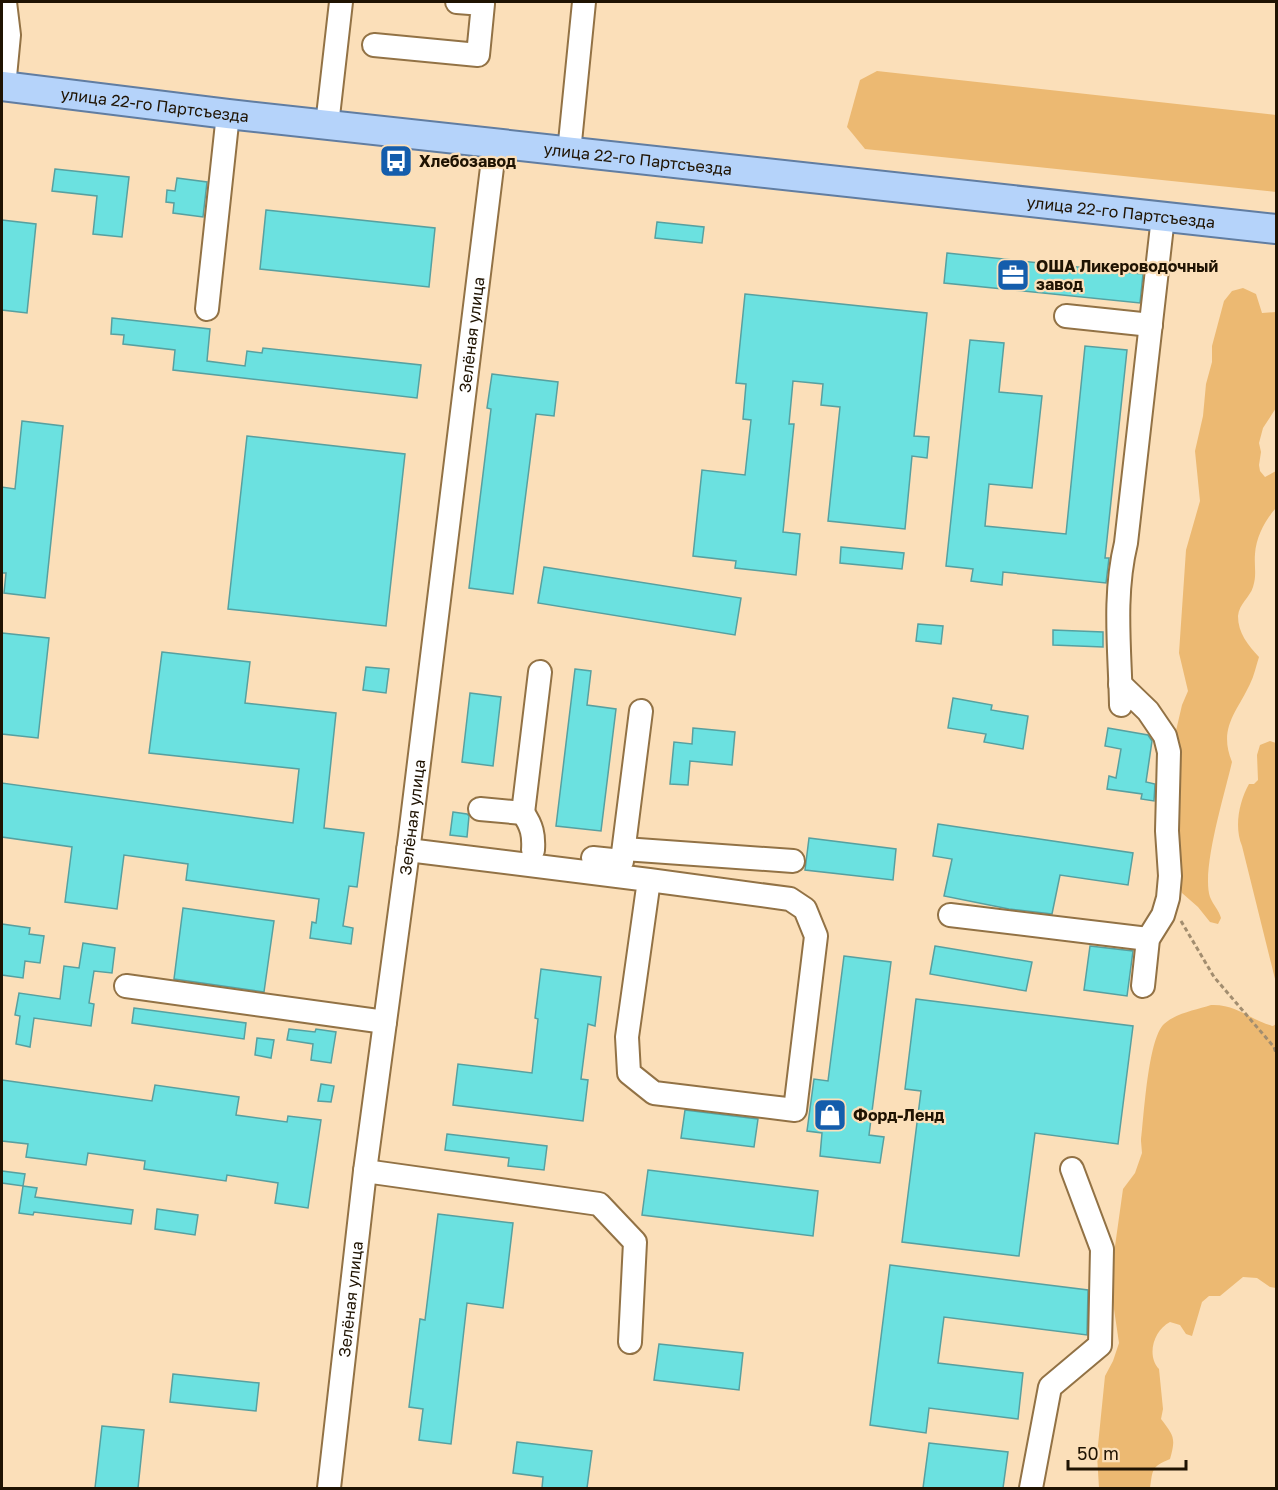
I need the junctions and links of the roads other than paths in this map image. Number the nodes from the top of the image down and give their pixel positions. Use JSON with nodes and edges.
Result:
{"nodes":[{"id":1,"x":5,"y":2,"type":"edge"},
{"id":2,"x":341,"y":2,"type":"edge"},
{"id":3,"x":458,"y":2,"type":"edge"},
{"id":4,"x":584,"y":2,"type":"edge"},
{"id":5,"x":374,"y":45,"type":"dead end"},
{"id":6,"x":3,"y":87,"type":"edge"},
{"id":7,"x":228,"y":114,"type":"junction"},
{"id":8,"x":327,"y":125,"type":"junction"},
{"id":9,"x":495,"y":143,"type":"junction"},
{"id":10,"x":569,"y":152,"type":"junction"},
{"id":11,"x":1163,"y":217,"type":"junction"},
{"id":12,"x":1276,"y":229,"type":"edge"},
{"id":13,"x":207,"y":309,"type":"dead end"},
{"id":14,"x":1066,"y":316,"type":"dead end"},
{"id":15,"x":1151,"y":325,"type":"junction"},
{"id":16,"x":540,"y":672,"type":"dead end"},
{"id":17,"x":641,"y":711,"type":"dead end"},
{"id":18,"x":480,"y":809,"type":"dead end"},
{"id":19,"x":524,"y":813,"type":"junction"},
{"id":20,"x":409,"y":843,"type":"junction"},
{"id":21,"x":624,"y":849,"type":"junction"},
{"id":22,"x":533,"y":850,"type":"junction"},
{"id":23,"x":793,"y":861,"type":"dead end"},
{"id":24,"x":649,"y":880,"type":"junction"},
{"id":25,"x":950,"y":915,"type":"dead end"},
{"id":26,"x":1148,"y":939,"type":"junction"},
{"id":27,"x":126,"y":986,"type":"dead end"},
{"id":28,"x":1143,"y":986,"type":"dead end"},
{"id":29,"x":385,"y":1022,"type":"junction"},
{"id":30,"x":1072,"y":1169,"type":"dead end"},
{"id":31,"x":365,"y":1171,"type":"junction"},
{"id":32,"x":630,"y":1342,"type":"dead end"},
{"id":33,"x":329,"y":1488,"type":"edge"},
{"id":34,"x":1031,"y":1488,"type":"edge"}],
"edges":[{"from":1,"to":6,"type":"street"},
{"from":2,"to":8,"type":"street"},
{"from":3,"to":5,"type":"street"},
{"from":4,"to":10,"type":"street"},
{"from":6,"to":7,"type":"main road","name":"улица 22-го Партсъезда"},
{"from":7,"to":8,"type":"main road","name":"улица 22-го Партсъезда"},
{"from":7,"to":13,"type":"street"},
{"from":8,"to":9,"type":"main road","name":"улица 22-го Партсъезда"},
{"from":9,"to":10,"type":"main road","name":"улица 22-го Партсъезда"},
{"from":9,"to":20,"type":"street","name":"Зелёная улица"},
{"from":10,"to":11,"type":"main road","name":"улица 22-го Партсъезда"},
{"from":11,"to":12,"type":"main road","name":"улица 22-го Партсъезда"},
{"from":11,"to":15,"type":"street"},
{"from":14,"to":15,"type":"street"},
{"from":15,"to":26,"type":"street"},
{"from":16,"to":19,"type":"street"},
{"from":17,"to":21,"type":"street"},
{"from":18,"to":19,"type":"street"},
{"from":19,"to":22,"type":"street"},
{"from":20,"to":22,"type":"street"},
{"from":20,"to":24,"type":"street"},
{"from":20,"to":29,"type":"street","name":"Зелёная улица"},
{"from":21,"to":22,"type":"street"},
{"from":21,"to":23,"type":"street"},
{"from":24,"to":24,"type":"street"},
{"from":25,"to":26,"type":"street"},
{"from":26,"to":28,"type":"street"},
{"from":27,"to":29,"type":"street"},
{"from":29,"to":31,"type":"street","name":"Зелёная улица"},
{"from":30,"to":34,"type":"street"},
{"from":31,"to":32,"type":"street"},
{"from":31,"to":33,"type":"street","name":"Зелёная улица"}]}
